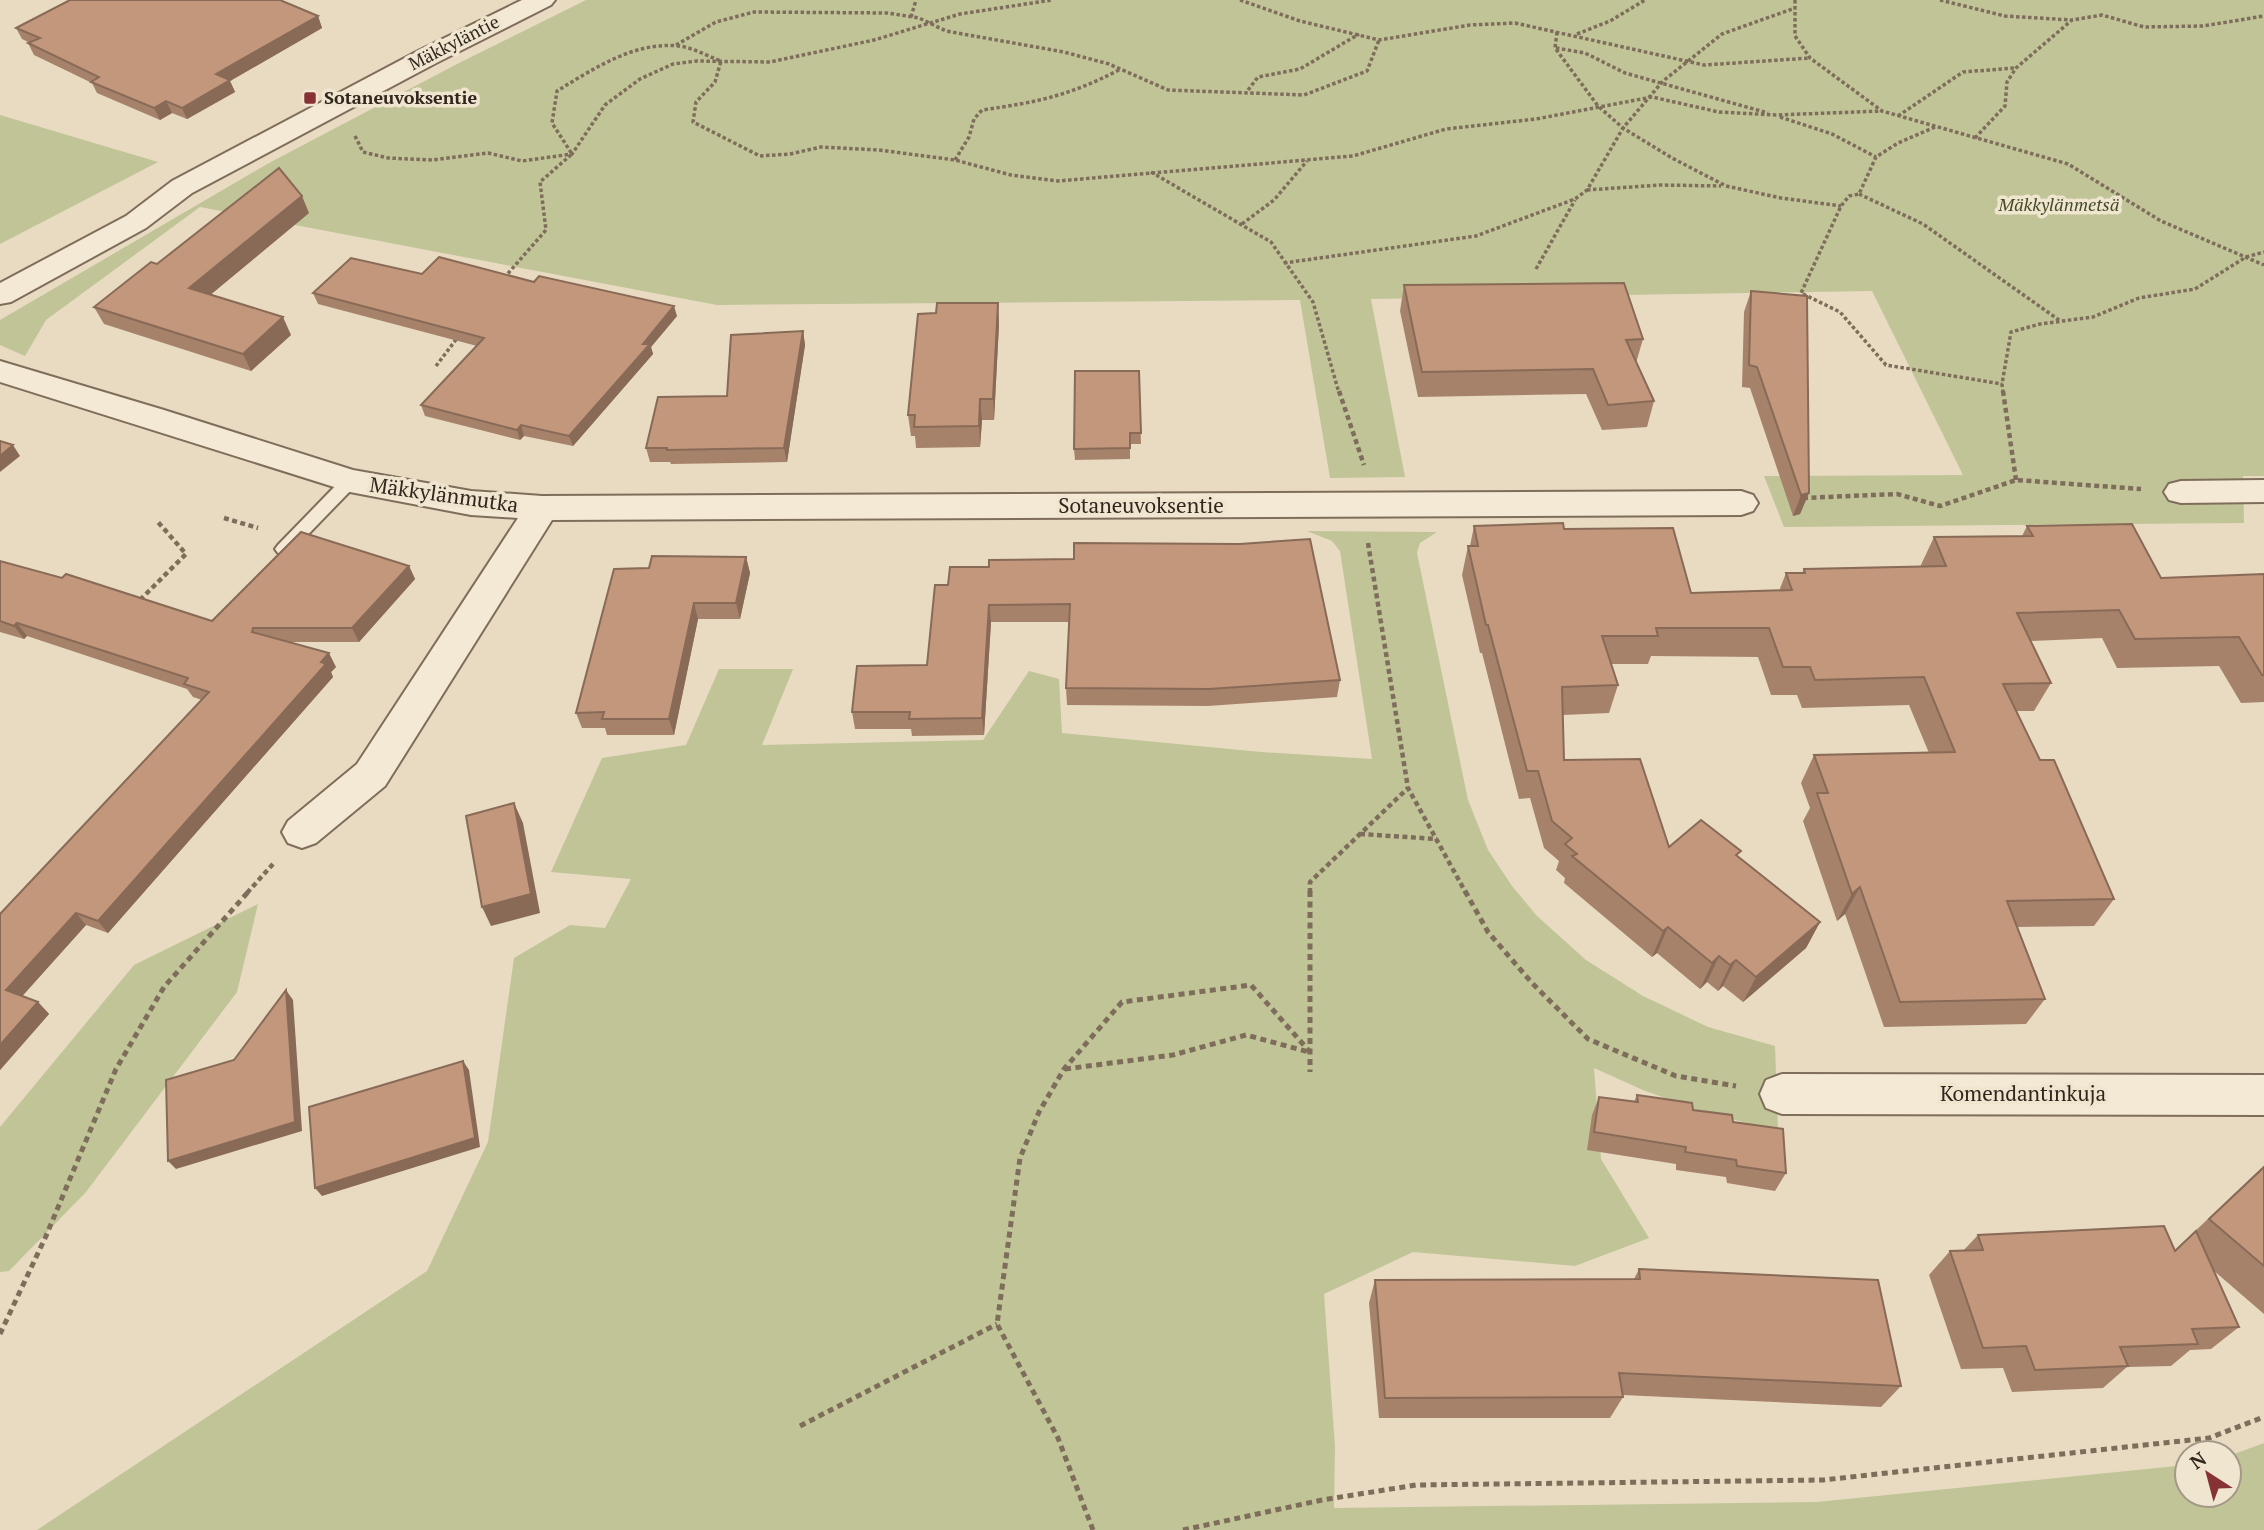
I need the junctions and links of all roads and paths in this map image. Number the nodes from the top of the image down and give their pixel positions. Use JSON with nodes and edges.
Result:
{"nodes":[{"id":1,"x":542,"y":0,"type":"edge"},
{"id":2,"x":916,"y":0,"type":"edge"},
{"id":3,"x":1052,"y":0,"type":"edge"},
{"id":4,"x":1240,"y":0,"type":"edge"},
{"id":5,"x":1644,"y":0,"type":"edge"},
{"id":6,"x":1795,"y":0,"type":"edge"},
{"id":7,"x":1940,"y":0,"type":"edge"},
{"id":8,"x":1796,"y":8,"type":"junction"},
{"id":9,"x":2264,"y":16,"type":"edge"},
{"id":10,"x":911,"y":17,"type":"junction"},
{"id":11,"x":2072,"y":20,"type":"junction"},
{"id":12,"x":934,"y":21,"type":"junction"},
{"id":13,"x":1557,"y":32,"type":"junction"},
{"id":14,"x":1360,"y":34,"type":"junction"},
{"id":15,"x":1575,"y":35,"type":"junction"},
{"id":16,"x":1379,"y":40,"type":"junction"},
{"id":17,"x":675,"y":45,"type":"junction"},
{"id":18,"x":1555,"y":48,"type":"junction"},
{"id":19,"x":1810,"y":58,"type":"junction"},
{"id":20,"x":721,"y":61,"type":"junction"},
{"id":21,"x":1686,"y":61,"type":"junction"},
{"id":22,"x":2016,"y":68,"type":"junction"},
{"id":23,"x":1119,"y":69,"type":"junction"},
{"id":24,"x":1663,"y":81,"type":"junction"},
{"id":25,"x":1248,"y":91,"type":"junction"},
{"id":26,"x":1652,"y":97,"type":"junction"},
{"id":27,"x":1598,"y":106,"type":"junction"},
{"id":28,"x":324,"y":110,"type":"junction"},
{"id":29,"x":1882,"y":111,"type":"junction"},
{"id":30,"x":1776,"y":115,"type":"junction"},
{"id":31,"x":1898,"y":116,"type":"junction"},
{"id":32,"x":1936,"y":127,"type":"junction"},
{"id":33,"x":1623,"y":128,"type":"junction"},
{"id":34,"x":1975,"y":138,"type":"junction"},
{"id":35,"x":572,"y":155,"type":"junction"},
{"id":36,"x":1876,"y":157,"type":"junction"},
{"id":37,"x":954,"y":160,"type":"junction"},
{"id":38,"x":1308,"y":160,"type":"junction"},
{"id":39,"x":1150,"y":172,"type":"junction"},
{"id":40,"x":1726,"y":186,"type":"junction"},
{"id":41,"x":182,"y":187,"type":"junction"},
{"id":42,"x":1587,"y":190,"type":"junction"},
{"id":43,"x":1859,"y":194,"type":"junction"},
{"id":44,"x":1576,"y":199,"type":"junction"},
{"id":45,"x":1841,"y":206,"type":"junction"},
{"id":46,"x":1242,"y":224,"type":"junction"},
{"id":47,"x":2264,"y":251,"type":"edge"},
{"id":48,"x":2246,"y":257,"type":"junction"},
{"id":49,"x":1284,"y":263,"type":"junction"},
{"id":50,"x":2264,"y":265,"type":"edge"},
{"id":51,"x":1536,"y":269,"type":"dead end"},
{"id":52,"x":0,"y":276,"type":"edge"},
{"id":53,"x":503,"y":278,"type":"edge"},
{"id":54,"x":0,"y":295,"type":"edge"},
{"id":55,"x":2060,"y":321,"type":"junction"},
{"id":56,"x":461,"y":333,"type":"edge"},
{"id":57,"x":436,"y":366,"type":"dead end"},
{"id":58,"x":0,"y":371,"type":"edge"},
{"id":59,"x":2002,"y":384,"type":"junction"},
{"id":60,"x":2016,"y":480,"type":"junction"},
{"id":61,"x":350,"y":481,"type":"junction"},
{"id":62,"x":2264,"y":491,"type":"edge"},
{"id":63,"x":2180,"y":492,"type":"joint"},
{"id":64,"x":1741,"y":503,"type":"joint"},
{"id":65,"x":1362,"y":505,"type":"junction"},
{"id":66,"x":542,"y":508,"type":"junction"},
{"id":67,"x":224,"y":518,"type":"dead end"},
{"id":68,"x":158,"y":522,"type":"dead end"},
{"id":69,"x":252,"y":527,"type":"dead end"},
{"id":70,"x":272,"y":562,"type":"edge"},
{"id":71,"x":140,"y":600,"type":"edge"},
{"id":72,"x":1408,"y":788,"type":"junction"},
{"id":73,"x":302,"y":832,"type":"joint"},
{"id":74,"x":1359,"y":834,"type":"junction"},
{"id":75,"x":1437,"y":839,"type":"junction"},
{"id":76,"x":1310,"y":1052,"type":"junction"},
{"id":77,"x":1064,"y":1069,"type":"junction"},
{"id":78,"x":1310,"y":1072,"type":"dead end"},
{"id":79,"x":1782,"y":1094,"type":"joint"},
{"id":80,"x":2264,"y":1095,"type":"edge"},
{"id":81,"x":997,"y":1324,"type":"junction"},
{"id":82,"x":0,"y":1334,"type":"edge"},
{"id":83,"x":2264,"y":1417,"type":"edge"},
{"id":84,"x":800,"y":1426,"type":"dead end"},
{"id":85,"x":1093,"y":1530,"type":"edge"},
{"id":86,"x":1183,"y":1530,"type":"edge"}],
"edges":[{"from":1,"to":28,"type":"street","name":"Mäkkyläntie"},
{"from":2,"to":10,"type":"path"},
{"from":3,"to":12,"type":"path"},
{"from":4,"to":14,"type":"path"},
{"from":5,"to":15,"type":"path"},
{"from":6,"to":8,"type":"path"},
{"from":7,"to":11,"type":"path"},
{"from":8,"to":19,"type":"path"},
{"from":8,"to":21,"type":"path"},
{"from":9,"to":11,"type":"path"},
{"from":10,"to":12,"type":"path"},
{"from":10,"to":17,"type":"path"},
{"from":11,"to":22,"type":"path"},
{"from":12,"to":20,"type":"path"},
{"from":12,"to":23,"type":"path"},
{"from":13,"to":15,"type":"path"},
{"from":13,"to":16,"type":"path"},
{"from":13,"to":18,"type":"path"},
{"from":14,"to":16,"type":"path"},
{"from":14,"to":25,"type":"path"},
{"from":15,"to":21,"type":"path"},
{"from":16,"to":25,"type":"path"},
{"from":17,"to":20,"type":"path"},
{"from":17,"to":35,"type":"path"},
{"from":18,"to":24,"type":"path"},
{"from":18,"to":27,"type":"path"},
{"from":19,"to":21,"type":"path"},
{"from":19,"to":29,"type":"path"},
{"from":20,"to":35,"type":"path"},
{"from":20,"to":37,"type":"path"},
{"from":21,"to":24,"type":"path"},
{"from":22,"to":31,"type":"path"},
{"from":22,"to":34,"type":"path"},
{"from":23,"to":25,"type":"path"},
{"from":23,"to":37,"type":"path"},
{"from":24,"to":26,"type":"path"},
{"from":24,"to":30,"type":"path"},
{"from":26,"to":27,"type":"path"},
{"from":26,"to":30,"type":"path"},
{"from":26,"to":33,"type":"path"},
{"from":27,"to":33,"type":"path"},
{"from":27,"to":38,"type":"path"},
{"from":28,"to":35,"type":"path"},
{"from":28,"to":41,"type":"street","name":"Mäkkyläntie"},
{"from":29,"to":30,"type":"path"},
{"from":29,"to":31,"type":"path"},
{"from":30,"to":36,"type":"path"},
{"from":31,"to":32,"type":"path"},
{"from":32,"to":34,"type":"path"},
{"from":32,"to":36,"type":"path"},
{"from":33,"to":40,"type":"path"},
{"from":33,"to":42,"type":"path"},
{"from":34,"to":48,"type":"path"},
{"from":35,"to":53,"type":"path"},
{"from":36,"to":43,"type":"path"},
{"from":37,"to":39,"type":"path"},
{"from":38,"to":39,"type":"path"},
{"from":38,"to":46,"type":"path"},
{"from":39,"to":46,"type":"path"},
{"from":40,"to":42,"type":"path"},
{"from":40,"to":45,"type":"path"},
{"from":41,"to":52,"type":"street","name":"Mäkkyläntie"},
{"from":41,"to":54,"type":"street","name":"Mäkkyläntie"},
{"from":42,"to":44,"type":"path"},
{"from":43,"to":45,"type":"path"},
{"from":43,"to":55,"type":"path"},
{"from":44,"to":49,"type":"path"},
{"from":44,"to":51,"type":"path"},
{"from":45,"to":59,"type":"path"},
{"from":46,"to":49,"type":"path"},
{"from":47,"to":48,"type":"path"},
{"from":48,"to":50,"type":"path"},
{"from":48,"to":55,"type":"path"},
{"from":49,"to":65,"type":"path"},
{"from":55,"to":59,"type":"path"},
{"from":56,"to":57,"type":"path"},
{"from":58,"to":61,"type":"street","name":"Mäkkylänmutka"},
{"from":59,"to":60,"type":"path"},
{"from":60,"to":63,"type":"path"},
{"from":60,"to":64,"type":"path"},
{"from":61,"to":66,"type":"street","name":"Mäkkylänmutka"},
{"from":61,"to":70,"type":"lane"},
{"from":62,"to":63,"type":"street"},
{"from":64,"to":65,"type":"street","name":"Sotaneuvoksentie"},
{"from":65,"to":66,"type":"street","name":"Sotaneuvoksentie"},
{"from":65,"to":72,"type":"path"},
{"from":66,"to":73,"type":"street","name":"Mäkkylänmutka"},
{"from":67,"to":69,"type":"path"},
{"from":68,"to":71,"type":"path"},
{"from":72,"to":74,"type":"path"},
{"from":72,"to":75,"type":"path"},
{"from":73,"to":82,"type":"path"},
{"from":74,"to":75,"type":"path"},
{"from":74,"to":76,"type":"path"},
{"from":75,"to":79,"type":"path"},
{"from":76,"to":77,"type":"path"},
{"from":76,"to":77,"type":"path"},
{"from":76,"to":78,"type":"path"},
{"from":77,"to":81,"type":"path"},
{"from":79,"to":80,"type":"street","name":"Komendantinkuja"},
{"from":81,"to":84,"type":"path"},
{"from":81,"to":85,"type":"path"},
{"from":83,"to":86,"type":"path"}]}
